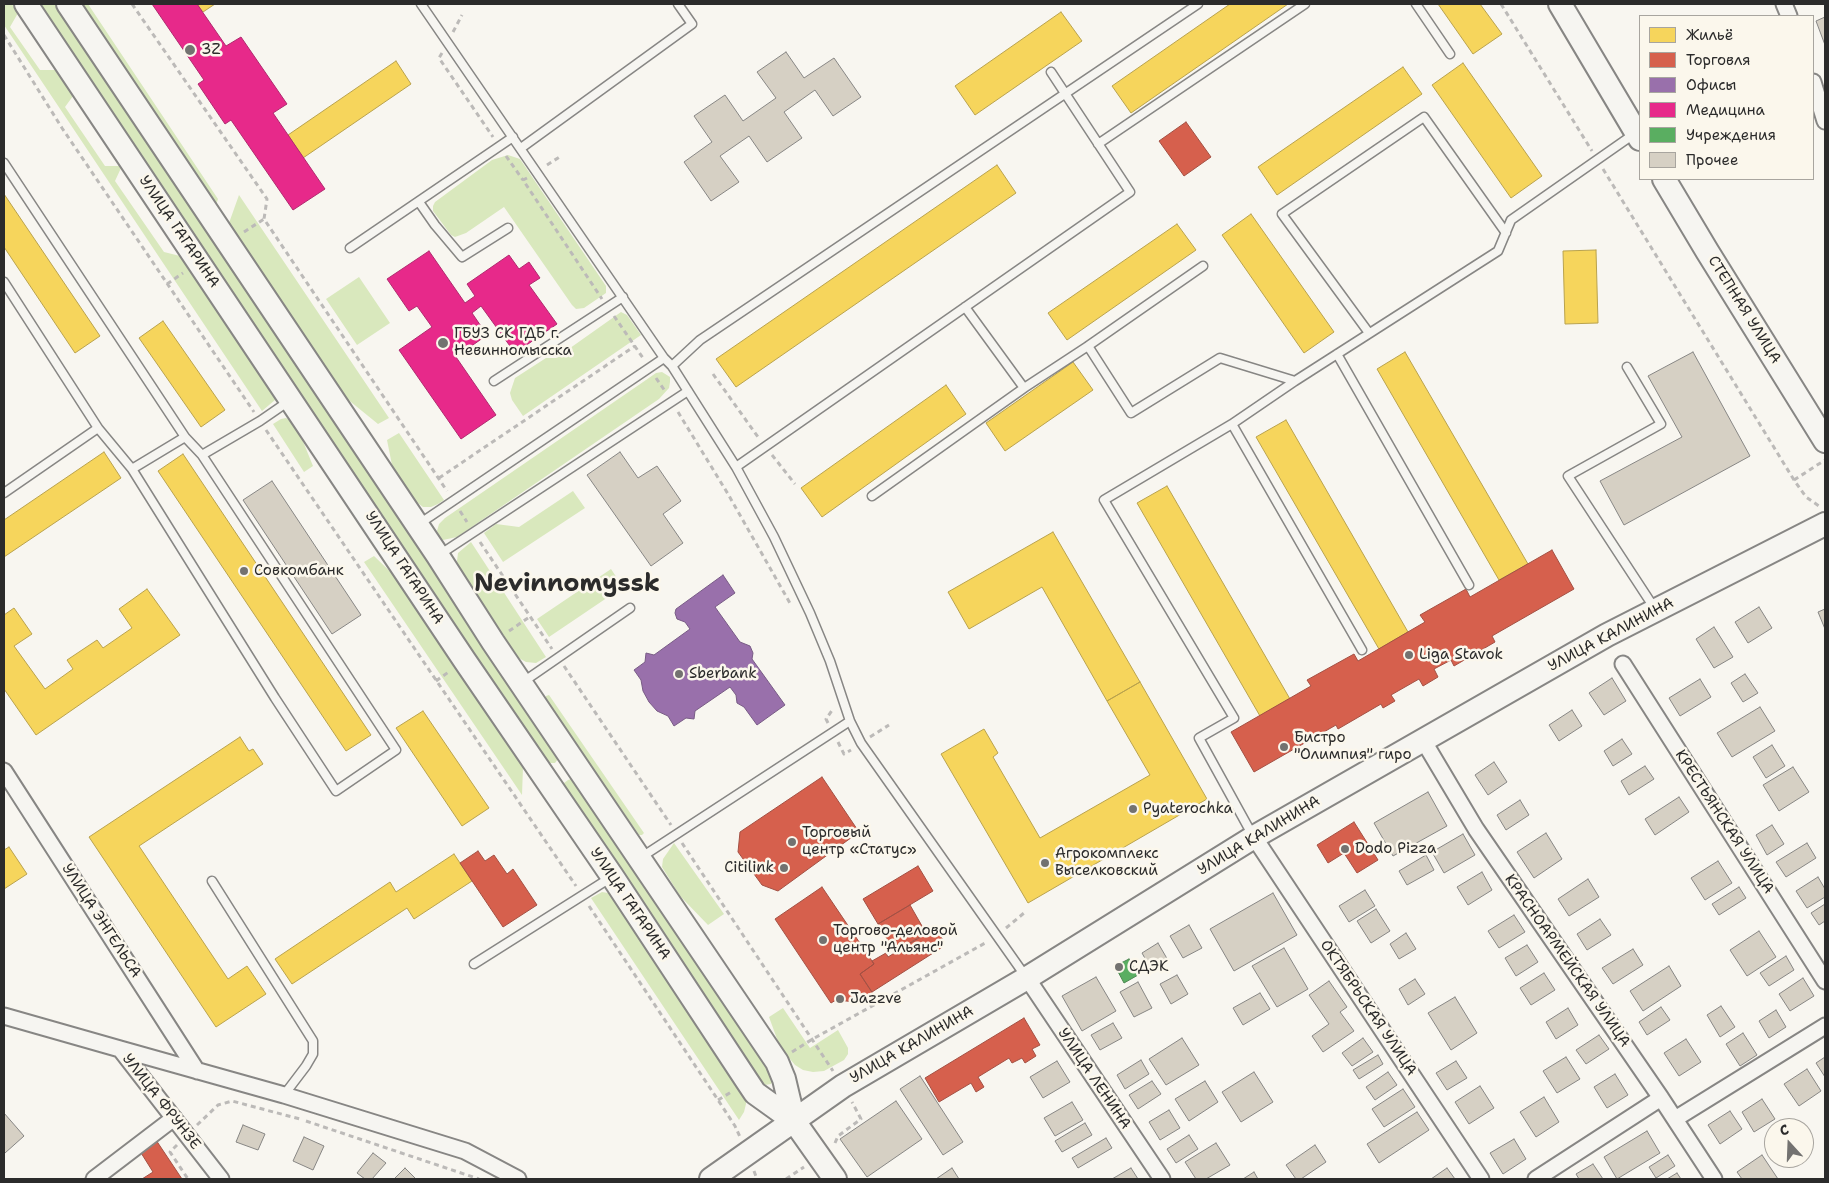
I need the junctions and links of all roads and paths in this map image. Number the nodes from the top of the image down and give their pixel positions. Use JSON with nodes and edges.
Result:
{"nodes":[{"id":1,"x":26,"y":4,"type":"edge"},
{"id":2,"x":68,"y":4,"type":"edge"},
{"id":3,"x":132,"y":4,"type":"edge"},
{"id":4,"x":421,"y":4,"type":"edge"},
{"id":5,"x":680,"y":4,"type":"edge"},
{"id":6,"x":1305,"y":4,"type":"edge"},
{"id":7,"x":1416,"y":4,"type":"edge"},
{"id":8,"x":1501,"y":4,"type":"edge"},
{"id":9,"x":1560,"y":4,"type":"edge"},
{"id":10,"x":1194,"y":5,"type":"edge"},
{"id":11,"x":4,"y":35,"type":"edge"},
{"id":12,"x":1450,"y":54,"type":"dead end"},
{"id":13,"x":1051,"y":72,"type":"dead end"},
{"id":14,"x":1814,"y":85,"type":"edge"},
{"id":15,"x":1066,"y":94,"type":"junction"},
{"id":16,"x":1825,"y":120,"type":"edge"},
{"id":17,"x":1638,"y":136,"type":"edge"},
{"id":18,"x":513,"y":137,"type":"junction"},
{"id":19,"x":1098,"y":144,"type":"junction"},
{"id":20,"x":521,"y":148,"type":"junction"},
{"id":21,"x":561,"y":156,"type":"dead end"},
{"id":22,"x":1597,"y":160,"type":"junction"},
{"id":23,"x":4,"y":163,"type":"edge"},
{"id":24,"x":537,"y":172,"type":"junction"},
{"id":25,"x":1665,"y":180,"type":"edge"},
{"id":26,"x":419,"y":202,"type":"junction"},
{"id":27,"x":508,"y":228,"type":"dead end"},
{"id":28,"x":1506,"y":233,"type":"junction"},
{"id":29,"x":350,"y":248,"type":"dead end"},
{"id":30,"x":1203,"y":266,"type":"dead end"},
{"id":31,"x":4,"y":282,"type":"edge"},
{"id":32,"x":623,"y":297,"type":"junction"},
{"id":33,"x":607,"y":307,"type":"junction"},
{"id":34,"x":965,"y":307,"type":"junction"},
{"id":35,"x":1369,"y":333,"type":"junction"},
{"id":36,"x":650,"y":336,"type":"junction"},
{"id":37,"x":635,"y":346,"type":"junction"},
{"id":38,"x":1088,"y":346,"type":"junction"},
{"id":39,"x":1337,"y":354,"type":"junction"},
{"id":40,"x":664,"y":358,"type":"junction"},
{"id":41,"x":672,"y":366,"type":"junction"},
{"id":42,"x":1627,"y":367,"type":"dead end"},
{"id":43,"x":649,"y":368,"type":"junction"},
{"id":44,"x":713,"y":374,"type":"dead end"},
{"id":45,"x":494,"y":381,"type":"dead end"},
{"id":46,"x":1295,"y":381,"type":"junction"},
{"id":47,"x":1024,"y":388,"type":"junction"},
{"id":48,"x":688,"y":391,"type":"junction"},
{"id":49,"x":291,"y":399,"type":"junction"},
{"id":50,"x":672,"y":401,"type":"junction"},
{"id":51,"x":260,"y":421,"type":"junction"},
{"id":52,"x":1232,"y":424,"type":"junction"},
{"id":53,"x":98,"y":428,"type":"junction"},
{"id":54,"x":185,"y":437,"type":"junction"},
{"id":55,"x":1825,"y":441,"type":"edge"},
{"id":56,"x":765,"y":446,"type":"junction"},
{"id":57,"x":202,"y":455,"type":"junction"},
{"id":58,"x":1825,"y":460,"type":"edge"},
{"id":59,"x":736,"y":466,"type":"junction"},
{"id":60,"x":132,"y":469,"type":"junction"},
{"id":61,"x":439,"y":478,"type":"junction"},
{"id":62,"x":1794,"y":480,"type":"junction"},
{"id":63,"x":795,"y":484,"type":"dead end"},
{"id":64,"x":4,"y":493,"type":"edge"},
{"id":65,"x":872,"y":496,"type":"dead end"},
{"id":66,"x":453,"y":501,"type":"junction"},
{"id":67,"x":1825,"y":511,"type":"edge"},
{"id":68,"x":1825,"y":524,"type":"edge"},
{"id":69,"x":417,"y":525,"type":"junction"},
{"id":70,"x":473,"y":532,"type":"junction"},
{"id":71,"x":438,"y":556,"type":"junction"},
{"id":72,"x":1469,"y":585,"type":"dead end"},
{"id":73,"x":791,"y":606,"type":"dead end"},
{"id":74,"x":630,"y":608,"type":"dead end"},
{"id":75,"x":1656,"y":610,"type":"junction"},
{"id":76,"x":1362,"y":650,"type":"dead end"},
{"id":77,"x":558,"y":657,"type":"junction"},
{"id":78,"x":1623,"y":664,"type":"dead end"},
{"id":79,"x":436,"y":680,"type":"dead end"},
{"id":80,"x":521,"y":683,"type":"junction"},
{"id":81,"x":830,"y":700,"type":"dead end"},
{"id":82,"x":850,"y":721,"type":"junction"},
{"id":83,"x":832,"y":731,"type":"junction"},
{"id":84,"x":1423,"y":740,"type":"junction"},
{"id":85,"x":844,"y":754,"type":"dead end"},
{"id":86,"x":575,"y":762,"type":"junction"},
{"id":87,"x":4,"y":771,"type":"edge"},
{"id":88,"x":548,"y":782,"type":"junction"},
{"id":89,"x":676,"y":833,"type":"junction"},
{"id":90,"x":1254,"y":837,"type":"junction"},
{"id":91,"x":640,"y":858,"type":"junction"},
{"id":92,"x":612,"y":876,"type":"junction"},
{"id":93,"x":212,"y":881,"type":"dead end"},
{"id":94,"x":1024,"y":913,"type":"dead end"},
{"id":95,"x":996,"y":936,"type":"junction"},
{"id":96,"x":474,"y":964,"type":"dead end"},
{"id":97,"x":1027,"y":978,"type":"junction"},
{"id":98,"x":1825,"y":981,"type":"edge"},
{"id":99,"x":4,"y":1016,"type":"edge"},
{"id":100,"x":1825,"y":1026,"type":"edge"},
{"id":101,"x":120,"y":1049,"type":"junction"},
{"id":102,"x":198,"y":1071,"type":"junction"},
{"id":103,"x":284,"y":1095,"type":"junction"},
{"id":104,"x":1661,"y":1098,"type":"junction"},
{"id":105,"x":206,"y":1115,"type":"dead end"},
{"id":106,"x":174,"y":1118,"type":"junction"},
{"id":107,"x":1675,"y":1119,"type":"junction"},
{"id":108,"x":794,"y":1121,"type":"junction"},
{"id":109,"x":796,"y":1173,"type":"dead end"},
{"id":110,"x":94,"y":1179,"type":"edge"},
{"id":111,"x":221,"y":1179,"type":"edge"},
{"id":112,"x":479,"y":1179,"type":"edge"},
{"id":113,"x":518,"y":1179,"type":"edge"},
{"id":114,"x":711,"y":1179,"type":"edge"},
{"id":115,"x":795,"y":1179,"type":"edge"},
{"id":116,"x":835,"y":1179,"type":"edge"},
{"id":117,"x":1162,"y":1179,"type":"edge"},
{"id":118,"x":1481,"y":1179,"type":"edge"},
{"id":119,"x":1536,"y":1179,"type":"edge"},
{"id":120,"x":1714,"y":1179,"type":"edge"}],
"edges":[{"from":1,"to":49,"type":"main road","name":"УЛИЦА ГАГАРИНА"},
{"from":2,"to":69,"type":"main road","name":"УЛИЦА ГАГАРИНА"},
{"from":3,"to":61,"type":"path"},
{"from":4,"to":18,"type":"lane"},
{"from":5,"to":20,"type":"lane"},
{"from":6,"to":19,"type":"lane"},
{"from":7,"to":12,"type":"lane"},
{"from":8,"to":22,"type":"path"},
{"from":9,"to":17,"type":"main road"},
{"from":10,"to":15,"type":"lane"},
{"from":11,"to":51,"type":"path"},
{"from":13,"to":15,"type":"lane"},
{"from":14,"to":16,"type":"street"},
{"from":15,"to":19,"type":"lane"},
{"from":15,"to":41,"type":"lane"},
{"from":17,"to":22,"type":"lane"},
{"from":18,"to":20,"type":"lane"},
{"from":18,"to":26,"type":"lane"},
{"from":19,"to":34,"type":"lane"},
{"from":20,"to":24,"type":"lane"},
{"from":21,"to":24,"type":"path"},
{"from":22,"to":28,"type":"lane"},
{"from":22,"to":62,"type":"path"},
{"from":23,"to":54,"type":"lane"},
{"from":24,"to":32,"type":"lane"},
{"from":24,"to":33,"type":"path"},
{"from":25,"to":55,"type":"main road","name":"СТЕПНАЯ УЛИЦА"},
{"from":26,"to":27,"type":"lane"},
{"from":26,"to":29,"type":"lane"},
{"from":28,"to":35,"type":"lane"},
{"from":28,"to":35,"type":"lane"},
{"from":30,"to":38,"type":"lane"},
{"from":31,"to":53,"type":"lane"},
{"from":32,"to":33,"type":"lane"},
{"from":32,"to":36,"type":"lane"},
{"from":33,"to":37,"type":"path"},
{"from":33,"to":45,"type":"lane"},
{"from":34,"to":47,"type":"lane"},
{"from":34,"to":56,"type":"lane"},
{"from":35,"to":39,"type":"lane"},
{"from":36,"to":37,"type":"path"},
{"from":36,"to":40,"type":"lane"},
{"from":37,"to":43,"type":"path"},
{"from":37,"to":61,"type":"path"},
{"from":38,"to":46,"type":"lane"},
{"from":38,"to":47,"type":"lane"},
{"from":39,"to":46,"type":"lane"},
{"from":39,"to":72,"type":"lane"},
{"from":40,"to":41,"type":"lane"},
{"from":40,"to":43,"type":"lane"},
{"from":41,"to":48,"type":"lane"},
{"from":42,"to":75,"type":"lane"},
{"from":43,"to":50,"type":"path"},
{"from":43,"to":66,"type":"lane"},
{"from":44,"to":56,"type":"path"},
{"from":46,"to":52,"type":"lane"},
{"from":47,"to":65,"type":"lane"},
{"from":48,"to":50,"type":"lane"},
{"from":48,"to":59,"type":"lane"},
{"from":49,"to":51,"type":"lane"},
{"from":49,"to":88,"type":"main road","name":"УЛИЦА ГАГАРИНА"},
{"from":50,"to":70,"type":"lane"},
{"from":50,"to":73,"type":"path"},
{"from":51,"to":57,"type":"lane"},
{"from":51,"to":79,"type":"path"},
{"from":52,"to":76,"type":"lane"},
{"from":52,"to":90,"type":"lane"},
{"from":53,"to":60,"type":"lane"},
{"from":53,"to":64,"type":"lane"},
{"from":54,"to":57,"type":"lane"},
{"from":54,"to":60,"type":"lane"},
{"from":56,"to":59,"type":"lane"},
{"from":56,"to":63,"type":"path"},
{"from":57,"to":60,"type":"lane"},
{"from":58,"to":62,"type":"path"},
{"from":59,"to":82,"type":"lane"},
{"from":61,"to":66,"type":"path"},
{"from":62,"to":67,"type":"path"},
{"from":66,"to":69,"type":"lane"},
{"from":66,"to":70,"type":"path"},
{"from":68,"to":75,"type":"main road","name":"УЛИЦА КАЛИНИНА"},
{"from":69,"to":71,"type":"main road","name":"УЛИЦА ГАГАРИНА"},
{"from":70,"to":71,"type":"lane"},
{"from":70,"to":77,"type":"path"},
{"from":71,"to":80,"type":"main road","name":"УЛИЦА ГАГАРИНА"},
{"from":74,"to":77,"type":"lane"},
{"from":75,"to":84,"type":"main road","name":"УЛИЦА КАЛИНИНА"},
{"from":77,"to":80,"type":"lane"},
{"from":77,"to":89,"type":"path"},
{"from":78,"to":98,"type":"street","name":"КРЕСТЬЯНСКАЯ УЛИЦА"},
{"from":80,"to":86,"type":"main road","name":"УЛИЦА ГАГАРИНА"},
{"from":81,"to":83,"type":"path"},
{"from":82,"to":83,"type":"lane"},
{"from":82,"to":95,"type":"lane"},
{"from":83,"to":85,"type":"path"},
{"from":83,"to":89,"type":"lane"},
{"from":84,"to":90,"type":"main road","name":"УЛИЦА КАЛИНИНА"},
{"from":84,"to":104,"type":"street","name":"КРАСНОАРМЕЙСКАЯ УЛИЦА"},
{"from":86,"to":88,"type":"main road"},
{"from":86,"to":91,"type":"main road","name":"УЛИЦА ГАГАРИНА"},
{"from":87,"to":102,"type":"street","name":"УЛИЦА ЭНГЕЛЬСА"},
{"from":88,"to":92,"type":"main road","name":"УЛИЦА ГАГАРИНА"},
{"from":89,"to":91,"type":"lane"},
{"from":89,"to":95,"type":"path"},
{"from":90,"to":97,"type":"main road","name":"УЛИЦА КАЛИНИНА"},
{"from":90,"to":118,"type":"street","name":"ОКТЯБРЬСКАЯ УЛИЦА"},
{"from":91,"to":108,"type":"main road","name":"УЛИЦА ГАГАРИНА"},
{"from":92,"to":96,"type":"lane"},
{"from":92,"to":108,"type":"main road","name":"УЛИЦА ГАГАРИНА"},
{"from":93,"to":103,"type":"lane"},
{"from":94,"to":95,"type":"path"},
{"from":95,"to":97,"type":"lane"},
{"from":97,"to":108,"type":"main road","name":"УЛИЦА КАЛИНИНА"},
{"from":97,"to":117,"type":"street","name":"УЛИЦА ЛЕНИНА"},
{"from":99,"to":101,"type":"street","name":"УЛИЦА ФРУНЗЕ"},
{"from":100,"to":107,"type":"street"},
{"from":101,"to":102,"type":"street"},
{"from":101,"to":106,"type":"street","name":"УЛИЦА ФРУНЗЕ"},
{"from":102,"to":103,"type":"street"},
{"from":103,"to":113,"type":"street"},
{"from":104,"to":107,"type":"street","name":"КРАСНОАРМЕЙСКАЯ УЛИЦА"},
{"from":104,"to":119,"type":"street"},
{"from":105,"to":112,"type":"path"},
{"from":106,"to":110,"type":"street"},
{"from":106,"to":111,"type":"street","name":"УЛИЦА ФРУНЗЕ"},
{"from":107,"to":120,"type":"street","name":"КРАСНОАРМЕЙСКАЯ УЛИЦА"},
{"from":108,"to":114,"type":"main road","name":"УЛИЦА КАЛИНИНА"},
{"from":108,"to":116,"type":"main road","name":"УЛИЦА ГАГАРИНА"},
{"from":109,"to":115,"type":"path"}]}
